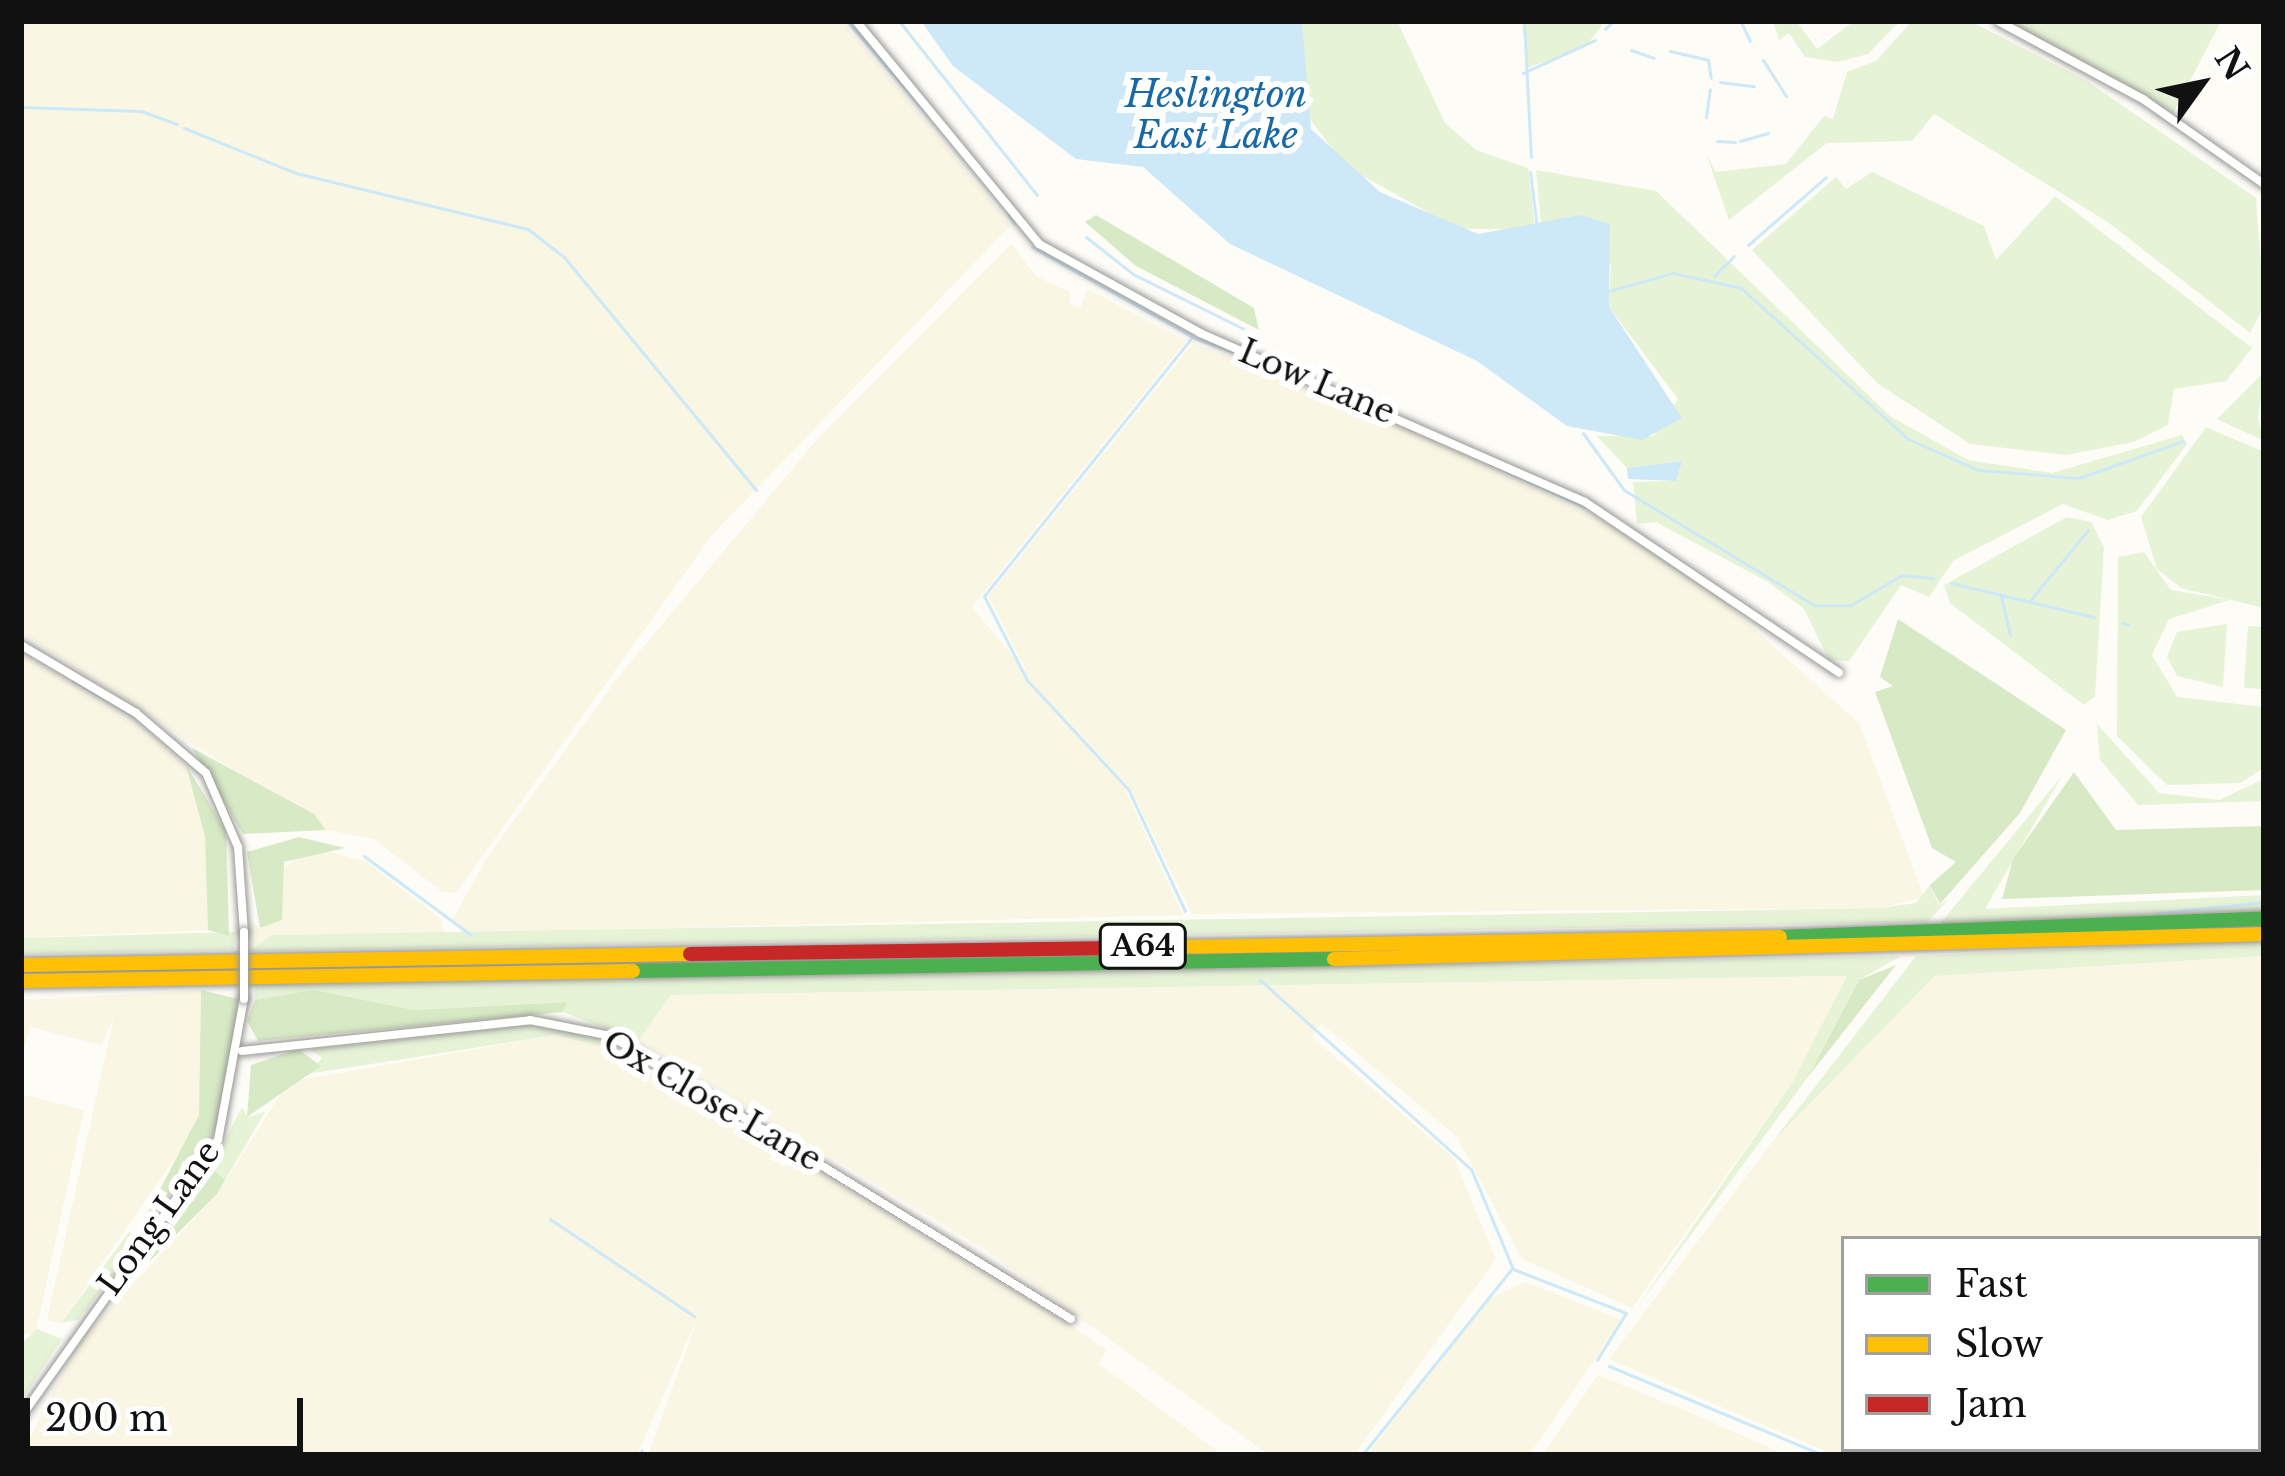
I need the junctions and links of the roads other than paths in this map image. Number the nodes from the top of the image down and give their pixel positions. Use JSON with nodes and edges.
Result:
{"nodes":[{"id":1,"x":856,"y":21,"type":"edge"},
{"id":2,"x":1998,"y":21,"type":"edge"},
{"id":3,"x":2264,"y":184,"type":"edge"},
{"id":4,"x":21,"y":645,"type":"edge"},
{"id":5,"x":1838,"y":673,"type":"dead end"},
{"id":6,"x":2264,"y":917,"type":"edge"},
{"id":7,"x":2264,"y":934,"type":"edge"},
{"id":8,"x":21,"y":965,"type":"edge"},
{"id":9,"x":21,"y":981,"type":"edge"},
{"id":10,"x":242,"y":1052,"type":"junction"},
{"id":11,"x":1071,"y":1319,"type":"dead end"},
{"id":12,"x":21,"y":1417,"type":"edge"}],
"edges":[{"from":1,"to":5,"type":"street","name":"Low Lane"},
{"from":2,"to":3,"type":"street"},
{"from":4,"to":10,"type":"street","name":"Long Lane","bridge":true},
{"from":6,"to":8,"type":"highway","number":"A64"},
{"from":7,"to":9,"type":"highway","number":"A64"},
{"from":10,"to":11,"type":"street","name":"Ox Close Lane"},
{"from":10,"to":12,"type":"street","name":"Long Lane"}]}
